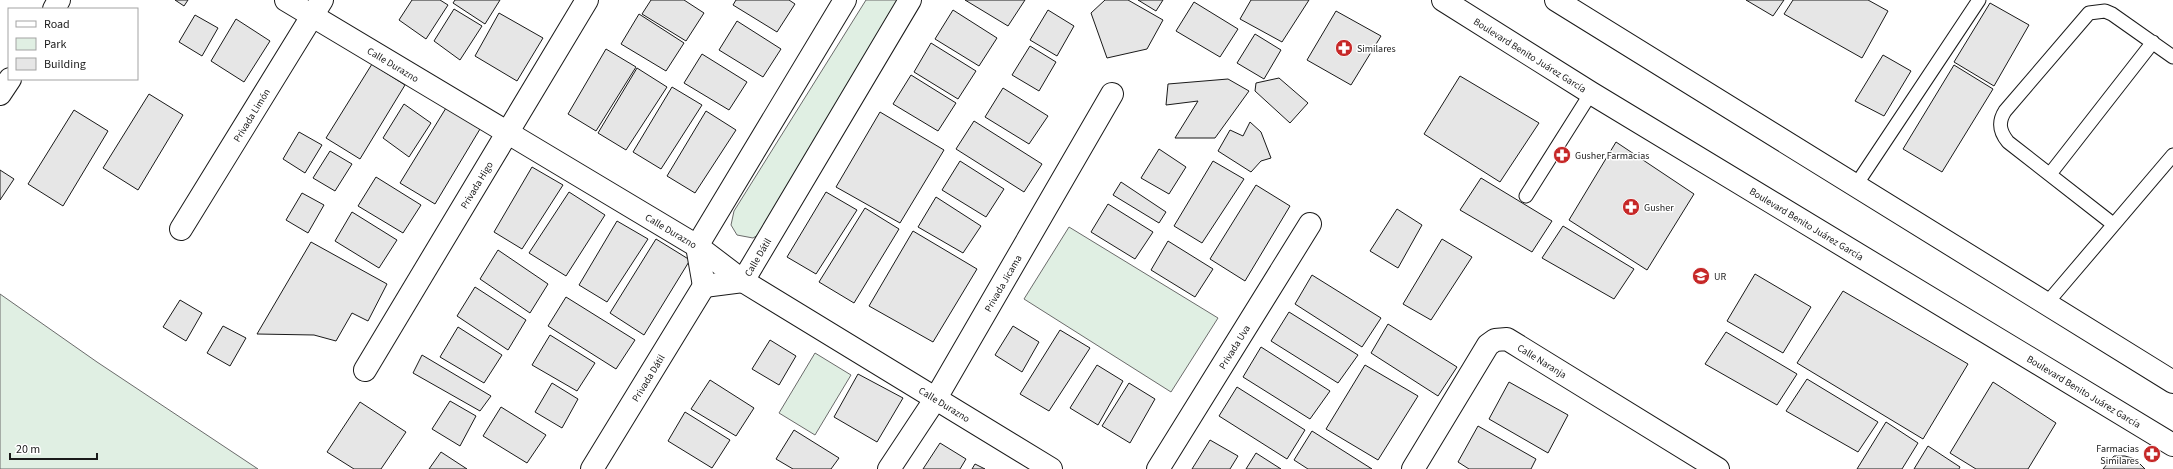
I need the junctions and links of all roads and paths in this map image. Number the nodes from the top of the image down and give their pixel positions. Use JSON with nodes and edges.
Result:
{"nodes":[{"id":1,"x":286,"y":0,"type":"edge"},
{"id":2,"x":588,"y":0,"type":"edge"},
{"id":3,"x":845,"y":0,"type":"edge"},
{"id":4,"x":910,"y":0,"type":"edge"},
{"id":5,"x":1443,"y":0,"type":"edge"},
{"id":6,"x":1556,"y":0,"type":"edge"},
{"id":7,"x":1979,"y":0,"type":"edge"},
{"id":8,"x":317,"y":8,"type":"edge"},
{"id":9,"x":2153,"y":42,"type":"junction"},
{"id":10,"x":2173,"y":57,"type":"edge"},
{"id":11,"x":9,"y":80,"type":"edge"},
{"id":12,"x":1591,"y":93,"type":"junction"},
{"id":13,"x":0,"y":94,"type":"edge"},
{"id":14,"x":1112,"y":94,"type":"dead end"},
{"id":15,"x":507,"y":133,"type":"junction"},
{"id":16,"x":2173,"y":155,"type":"edge"},
{"id":17,"x":2050,"y":174,"type":"junction"},
{"id":18,"x":1856,"y":185,"type":"junction"},
{"id":19,"x":1526,"y":196,"type":"dead end"},
{"id":20,"x":1310,"y":224,"type":"dead end"},
{"id":21,"x":2112,"y":224,"type":"junction"},
{"id":22,"x":181,"y":229,"type":"dead end"},
{"id":23,"x":697,"y":246,"type":"junction"},
{"id":24,"x":743,"y":281,"type":"junction"},
{"id":25,"x":704,"y":286,"type":"junction"},
{"id":26,"x":2047,"y":303,"type":"junction"},
{"id":27,"x":365,"y":370,"type":"dead end"},
{"id":28,"x":2173,"y":382,"type":"edge"},
{"id":29,"x":936,"y":398,"type":"junction"},
{"id":30,"x":2173,"y":445,"type":"edge"},
{"id":31,"x":592,"y":469,"type":"edge"},
{"id":32,"x":890,"y":469,"type":"edge"},
{"id":33,"x":1051,"y":469,"type":"edge"},
{"id":34,"x":1158,"y":469,"type":"edge"},
{"id":35,"x":1413,"y":469,"type":"edge"},
{"id":36,"x":1718,"y":469,"type":"edge"}],
"edges":[{"from":1,"to":8,"type":"street","name":"Calle Durazno"},
{"from":2,"to":15,"type":"street","name":"Privada Higo"},
{"from":3,"to":23,"type":"street"},
{"from":4,"to":24,"type":"street","name":"Calle Dátil"},
{"from":5,"to":12,"type":"street","name":"Boulevard Benito Juárez García"},
{"from":6,"to":18,"type":"street"},
{"from":7,"to":18,"type":"lane"},
{"from":8,"to":15,"type":"street","name":"Calle Durazno"},
{"from":8,"to":22,"type":"street","name":"Privada Limón"},
{"from":9,"to":10,"type":"lane"},
{"from":9,"to":17,"type":"lane"},
{"from":9,"to":17,"type":"lane"},
{"from":11,"to":13,"type":"street"},
{"from":12,"to":19,"type":"lane"},
{"from":12,"to":30,"type":"street","name":"Boulevard Benito Juárez García"},
{"from":14,"to":29,"type":"street","name":"Privada Jicama"},
{"from":15,"to":23,"type":"street","name":"Calle Durazno"},
{"from":15,"to":27,"type":"street","name":"Privada Higo"},
{"from":16,"to":21,"type":"lane"},
{"from":17,"to":21,"type":"lane"},
{"from":18,"to":26,"type":"street"},
{"from":20,"to":34,"type":"street","name":"Privada Uva"},
{"from":21,"to":26,"type":"lane"},
{"from":23,"to":24,"type":"street","name":"Calle Durazno"},
{"from":23,"to":25,"type":"street"},
{"from":24,"to":25,"type":"street","name":"Calle Dátil"},
{"from":24,"to":29,"type":"street","name":"Calle Durazno"},
{"from":25,"to":31,"type":"street","name":"Privada Dátil"},
{"from":26,"to":28,"type":"street"},
{"from":29,"to":32,"type":"street","name":"Privada Jicama"},
{"from":29,"to":33,"type":"street","name":"Calle Durazno"},
{"from":35,"to":36,"type":"street","name":"Calle Naranja"}]}
